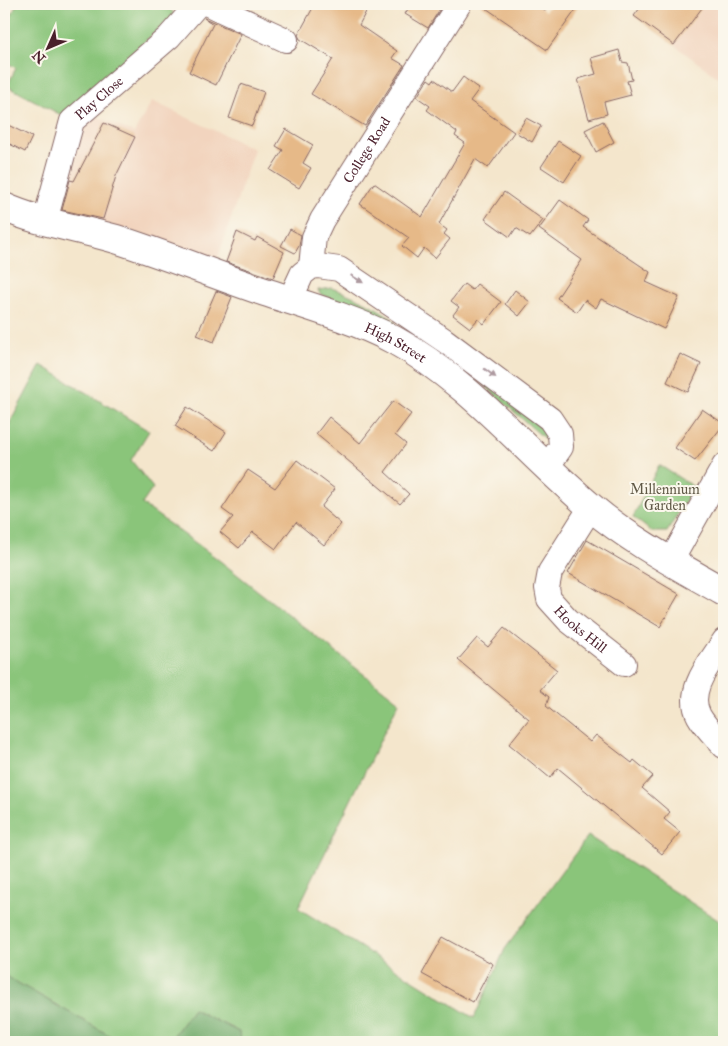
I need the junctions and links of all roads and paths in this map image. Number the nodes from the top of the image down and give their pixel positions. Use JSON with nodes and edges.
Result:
{"nodes":[{"id":1,"x":198,"y":4,"type":"edge"},
{"id":2,"x":208,"y":4,"type":"edge"},
{"id":3,"x":459,"y":4,"type":"edge"},
{"id":4,"x":286,"y":40,"type":"dead end"},
{"id":5,"x":4,"y":207,"type":"edge"},
{"id":6,"x":45,"y":221,"type":"junction"},
{"id":7,"x":311,"y":267,"type":"junction"},
{"id":8,"x":290,"y":300,"type":"junction"},
{"id":9,"x":724,"y":466,"type":"edge"},
{"id":10,"x":547,"y":467,"type":"junction"},
{"id":11,"x":591,"y":507,"type":"junction"},
{"id":12,"x":671,"y":561,"type":"junction"},
{"id":13,"x":724,"y":592,"type":"edge"},
{"id":14,"x":724,"y":641,"type":"edge"},
{"id":15,"x":624,"y":664,"type":"dead end"},
{"id":16,"x":724,"y":746,"type":"edge"}],
"edges":[{"from":1,"to":6,"type":"street","name":"Play Close"},
{"from":2,"to":4,"type":"street"},
{"from":3,"to":7,"type":"street","name":"College Road"},
{"from":5,"to":6,"type":"street","name":"High Street"},
{"from":6,"to":8,"type":"street","name":"High Street"},
{"from":7,"to":8,"type":"street"},
{"from":7,"to":10,"type":"street","one_way":true},
{"from":8,"to":10,"type":"street","name":"High Street"},
{"from":9,"to":12,"type":"street"},
{"from":10,"to":11,"type":"street","name":"High Street"},
{"from":11,"to":12,"type":"street","name":"High Street"},
{"from":11,"to":15,"type":"street","name":"Hooks Hill"},
{"from":12,"to":13,"type":"street","name":"High Street"},
{"from":14,"to":16,"type":"street"}]}
